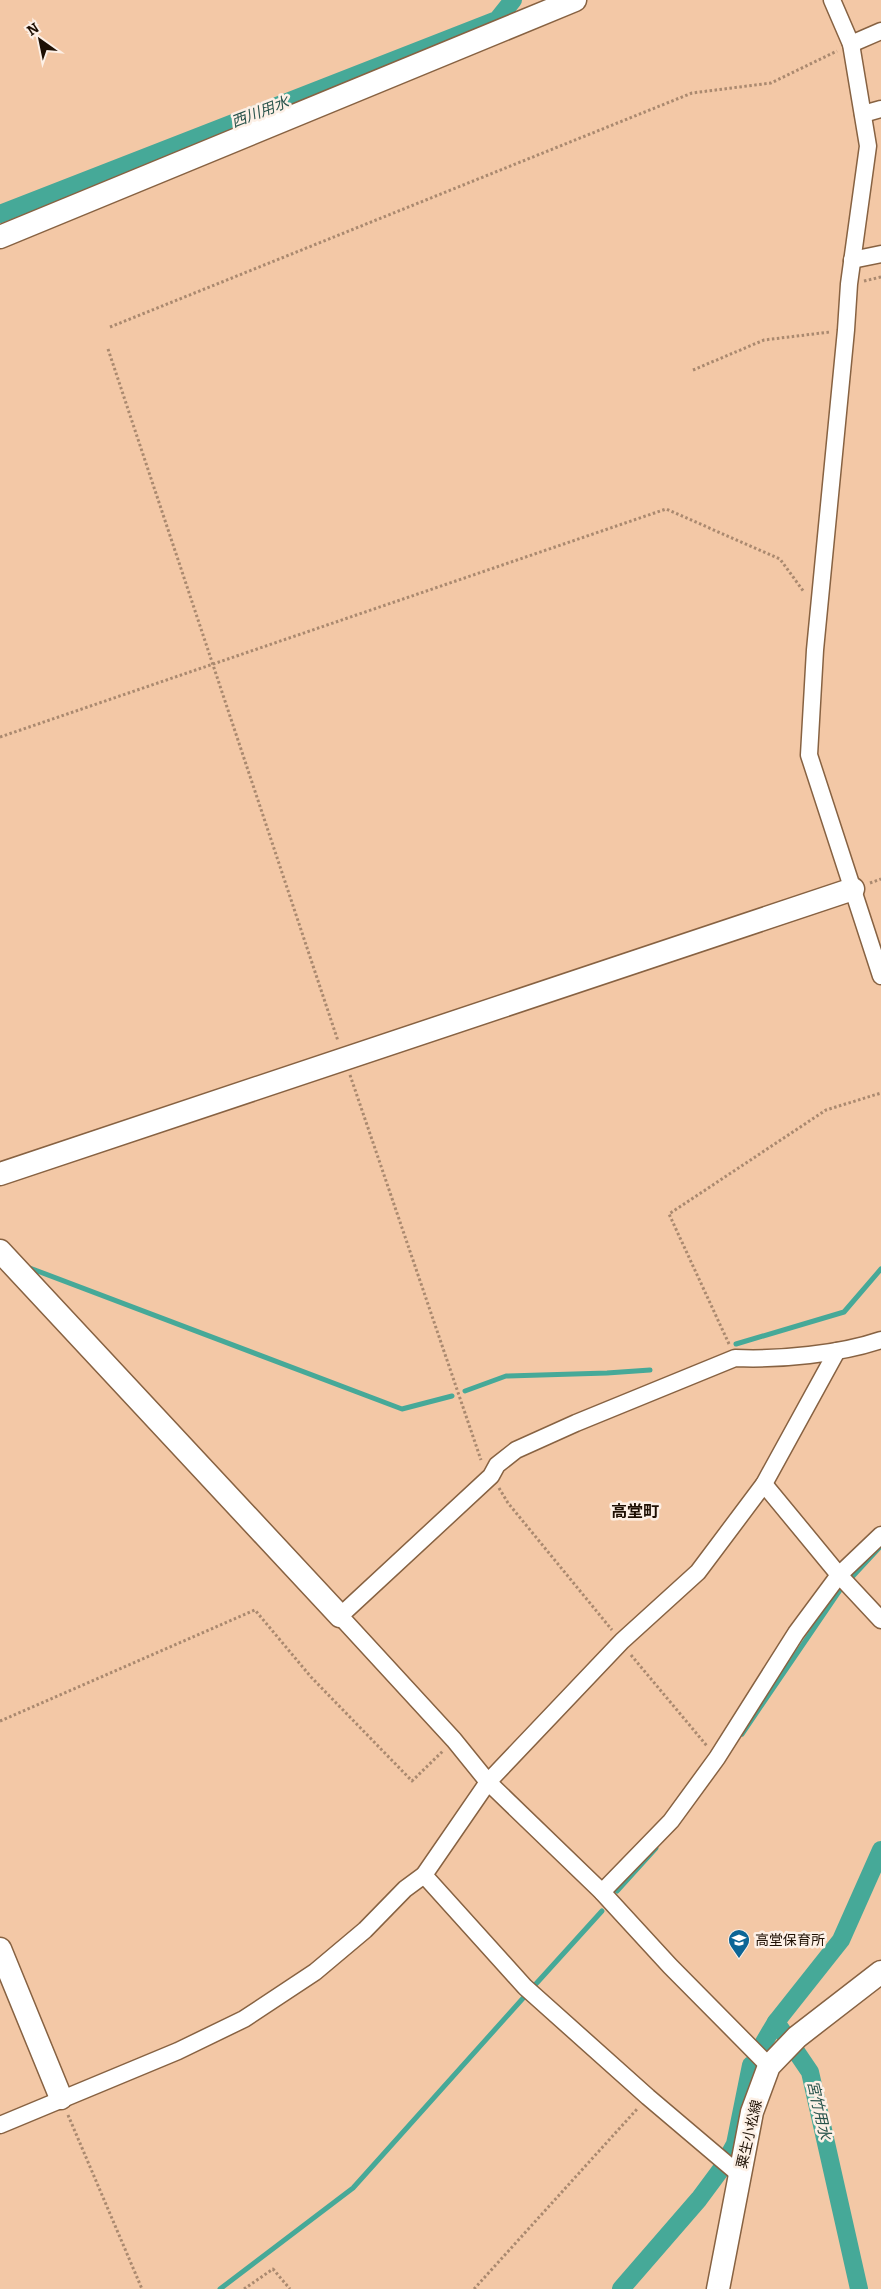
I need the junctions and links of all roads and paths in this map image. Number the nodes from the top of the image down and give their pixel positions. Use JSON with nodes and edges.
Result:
{"nodes":[{"id":1,"x":575,"y":0,"type":"edge"},
{"id":2,"x":832,"y":0,"type":"edge"},
{"id":3,"x":534,"y":8,"type":"edge"},
{"id":4,"x":881,"y":31,"type":"edge"},
{"id":5,"x":851,"y":44,"type":"junction"},
{"id":6,"x":881,"y":109,"type":"edge"},
{"id":7,"x":863,"y":114,"type":"junction"},
{"id":8,"x":0,"y":237,"type":"edge"},
{"id":9,"x":881,"y":254,"type":"edge"},
{"id":10,"x":852,"y":260,"type":"junction"},
{"id":11,"x":110,"y":327,"type":"dead end"},
{"id":12,"x":846,"y":330,"type":"junction"},
{"id":13,"x":108,"y":349,"type":"dead end"},
{"id":14,"x":692,"y":370,"type":"dead end"},
{"id":15,"x":820,"y":612,"type":"junction"},
{"id":16,"x":211,"y":663,"type":"junction"},
{"id":17,"x":0,"y":737,"type":"edge"},
{"id":18,"x":853,"y":889,"type":"junction"},
{"id":19,"x":881,"y":976,"type":"edge"},
{"id":20,"x":344,"y":1059,"type":"junction"},
{"id":21,"x":881,"y":1093,"type":"edge"},
{"id":22,"x":0,"y":1174,"type":"edge"},
{"id":23,"x":0,"y":1252,"type":"edge"},
{"id":24,"x":881,"y":1340,"type":"edge"},
{"id":25,"x":837,"y":1351,"type":"junction"},
{"id":26,"x":735,"y":1358,"type":"junction"},
{"id":27,"x":491,"y":1476,"type":"junction"},
{"id":28,"x":764,"y":1484,"type":"junction"},
{"id":29,"x":881,"y":1535,"type":"edge"},
{"id":30,"x":841,"y":1577,"type":"junction"},
{"id":31,"x":340,"y":1616,"type":"junction"},
{"id":32,"x":881,"y":1620,"type":"edge"},
{"id":33,"x":622,"y":1641,"type":"junction"},
{"id":34,"x":0,"y":1721,"type":"edge"},
{"id":35,"x":454,"y":1740,"type":"junction"},
{"id":36,"x":718,"y":1758,"type":"junction"},
{"id":37,"x":488,"y":1782,"type":"junction"},
{"id":38,"x":424,"y":1875,"type":"junction"},
{"id":39,"x":602,"y":1892,"type":"junction"},
{"id":40,"x":0,"y":1949,"type":"edge"},
{"id":41,"x":881,"y":1972,"type":"edge"},
{"id":42,"x":773,"y":2061,"type":"junction"},
{"id":43,"x":648,"y":2097,"type":"junction"},
{"id":44,"x":61,"y":2098,"type":"junction"},
{"id":45,"x":0,"y":2125,"type":"edge"},
{"id":46,"x":740,"y":2175,"type":"junction"},
{"id":47,"x":142,"y":2289,"type":"edge"},
{"id":48,"x":244,"y":2289,"type":"edge"},
{"id":49,"x":290,"y":2289,"type":"edge"},
{"id":50,"x":474,"y":2289,"type":"edge"},
{"id":51,"x":718,"y":2289,"type":"edge"}],
"edges":[{"from":1,"to":3,"type":"street"},
{"from":2,"to":5,"type":"street"},
{"from":3,"to":8,"type":"street"},
{"from":4,"to":5,"type":"street"},
{"from":5,"to":7,"type":"street"},
{"from":5,"to":11,"type":"path"},
{"from":6,"to":7,"type":"street"},
{"from":7,"to":10,"type":"street"},
{"from":9,"to":10,"type":"street"},
{"from":10,"to":12,"type":"street"},
{"from":12,"to":14,"type":"path"},
{"from":12,"to":15,"type":"street"},
{"from":13,"to":16,"type":"path"},
{"from":15,"to":16,"type":"path"},
{"from":15,"to":18,"type":"street"},
{"from":16,"to":17,"type":"path"},
{"from":16,"to":20,"type":"path"},
{"from":18,"to":19,"type":"street"},
{"from":18,"to":20,"type":"street"},
{"from":20,"to":22,"type":"street"},
{"from":20,"to":27,"type":"path"},
{"from":21,"to":26,"type":"path"},
{"from":23,"to":31,"type":"street"},
{"from":24,"to":25,"type":"street"},
{"from":25,"to":26,"type":"street"},
{"from":25,"to":28,"type":"street"},
{"from":26,"to":27,"type":"street"},
{"from":27,"to":31,"type":"street"},
{"from":27,"to":33,"type":"path"},
{"from":28,"to":30,"type":"street"},
{"from":28,"to":33,"type":"street"},
{"from":29,"to":30,"type":"street"},
{"from":30,"to":32,"type":"street"},
{"from":30,"to":36,"type":"street"},
{"from":31,"to":35,"type":"street"},
{"from":33,"to":36,"type":"path"},
{"from":33,"to":37,"type":"street"},
{"from":34,"to":35,"type":"path"},
{"from":35,"to":37,"type":"street"},
{"from":36,"to":39,"type":"street"},
{"from":37,"to":38,"type":"street"},
{"from":37,"to":39,"type":"street"},
{"from":38,"to":43,"type":"street"},
{"from":38,"to":44,"type":"street"},
{"from":39,"to":42,"type":"street"},
{"from":40,"to":44,"type":"street"},
{"from":41,"to":42,"type":"street","name":"粟生小松線"},
{"from":42,"to":46,"type":"street","name":"粟生小松線"},
{"from":43,"to":46,"type":"street"},
{"from":43,"to":50,"type":"path"},
{"from":44,"to":45,"type":"street"},
{"from":44,"to":47,"type":"path"},
{"from":46,"to":51,"type":"street","name":"粟生小松線"},
{"from":48,"to":49,"type":"path"}]}
